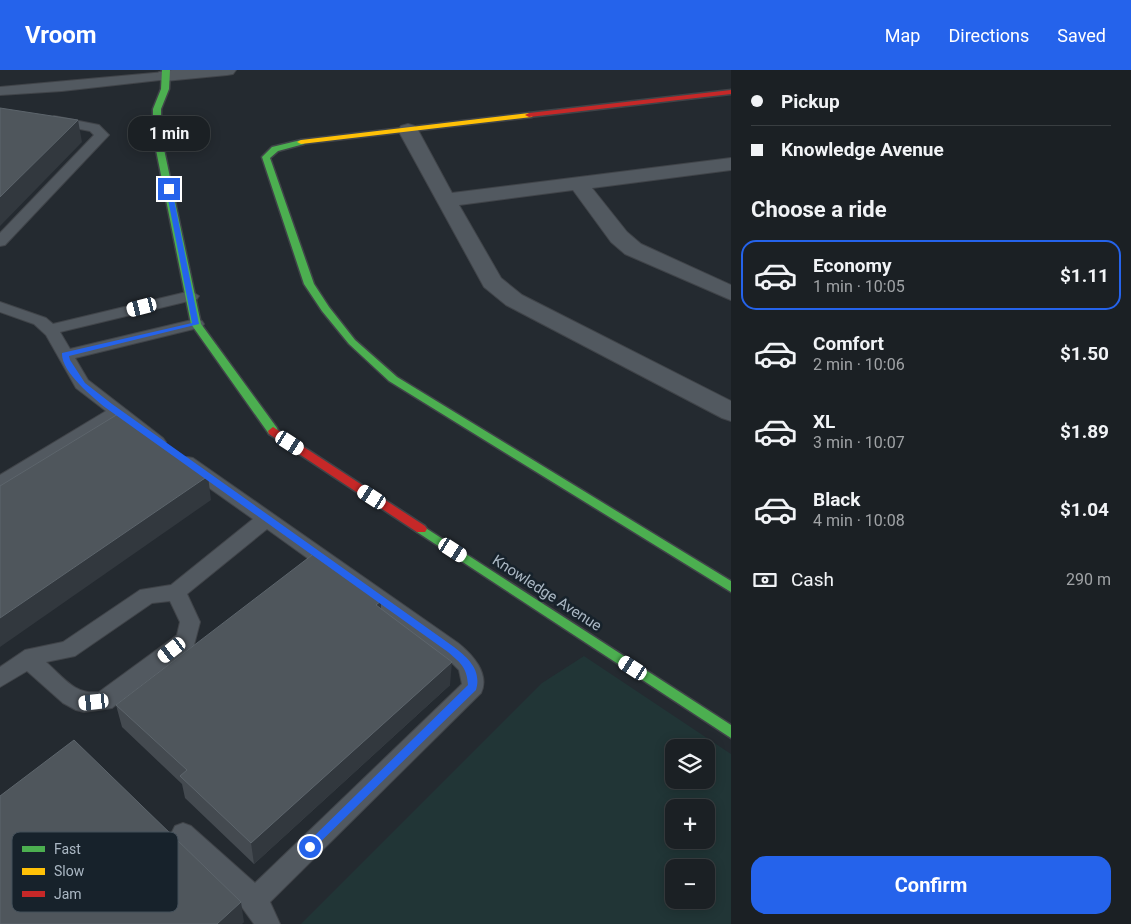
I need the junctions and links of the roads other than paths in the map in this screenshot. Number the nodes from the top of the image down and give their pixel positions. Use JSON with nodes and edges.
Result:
{"nodes":[{"id":1,"x":227,"y":70,"type":"edge"},
{"id":2,"x":85,"y":72,"type":"dead end"},
{"id":3,"x":165,"y":73,"type":"edge"},
{"id":4,"x":0,"y":82,"type":"edge"},
{"id":5,"x":0,"y":91,"type":"edge"},
{"id":6,"x":731,"y":92,"type":"edge"},
{"id":7,"x":40,"y":119,"type":"edge"},
{"id":8,"x":408,"y":130,"type":"junction"},
{"id":9,"x":731,"y":164,"type":"edge"},
{"id":10,"x":577,"y":182,"type":"junction"},
{"id":11,"x":446,"y":200,"type":"junction"},
{"id":12,"x":0,"y":242,"type":"edge"},
{"id":13,"x":731,"y":292,"type":"edge"},
{"id":14,"x":191,"y":296,"type":"junction"},
{"id":15,"x":0,"y":307,"type":"edge"},
{"id":16,"x":196,"y":324,"type":"junction"},
{"id":17,"x":50,"y":330,"type":"junction"},
{"id":18,"x":65,"y":355,"type":"junction"},
{"id":19,"x":117,"y":412,"type":"junction"},
{"id":20,"x":731,"y":412,"type":"edge"},
{"id":21,"x":0,"y":484,"type":"edge"},
{"id":22,"x":267,"y":519,"type":"junction"},
{"id":23,"x":731,"y":587,"type":"edge"},
{"id":24,"x":176,"y":592,"type":"junction"},
{"id":25,"x":27,"y":659,"type":"junction"},
{"id":26,"x":0,"y":678,"type":"edge"},
{"id":27,"x":731,"y":732,"type":"edge"},
{"id":28,"x":183,"y":834,"type":"dead end"},
{"id":29,"x":255,"y":900,"type":"junction"},
{"id":30,"x":267,"y":924,"type":"edge"}],
"edges":[{"from":1,"to":3,"type":"street"},
{"from":2,"to":4,"type":"lane"},
{"from":3,"to":5,"type":"lane"},
{"from":3,"to":14,"type":"street","name":"Knowledge Avenue"},
{"from":6,"to":8,"type":"street"},
{"from":7,"to":12,"type":"lane"},
{"from":8,"to":11,"type":"street"},
{"from":8,"to":23,"type":"street"},
{"from":9,"to":10,"type":"street"},
{"from":10,"to":11,"type":"street"},
{"from":10,"to":13,"type":"street"},
{"from":11,"to":20,"type":"street"},
{"from":14,"to":16,"type":"street","name":"Knowledge Avenue"},
{"from":14,"to":17,"type":"lane"},
{"from":15,"to":17,"type":"lane"},
{"from":16,"to":18,"type":"lane"},
{"from":16,"to":27,"type":"street","name":"Knowledge Avenue"},
{"from":17,"to":18,"type":"lane"},
{"from":18,"to":19,"type":"lane"},
{"from":19,"to":21,"type":"lane"},
{"from":19,"to":22,"type":"lane"},
{"from":22,"to":24,"type":"lane"},
{"from":22,"to":29,"type":"lane"},
{"from":24,"to":25,"type":"lane"},
{"from":24,"to":25,"type":"lane"},
{"from":25,"to":26,"type":"lane"},
{"from":28,"to":29,"type":"lane"},
{"from":29,"to":30,"type":"lane"}]}
